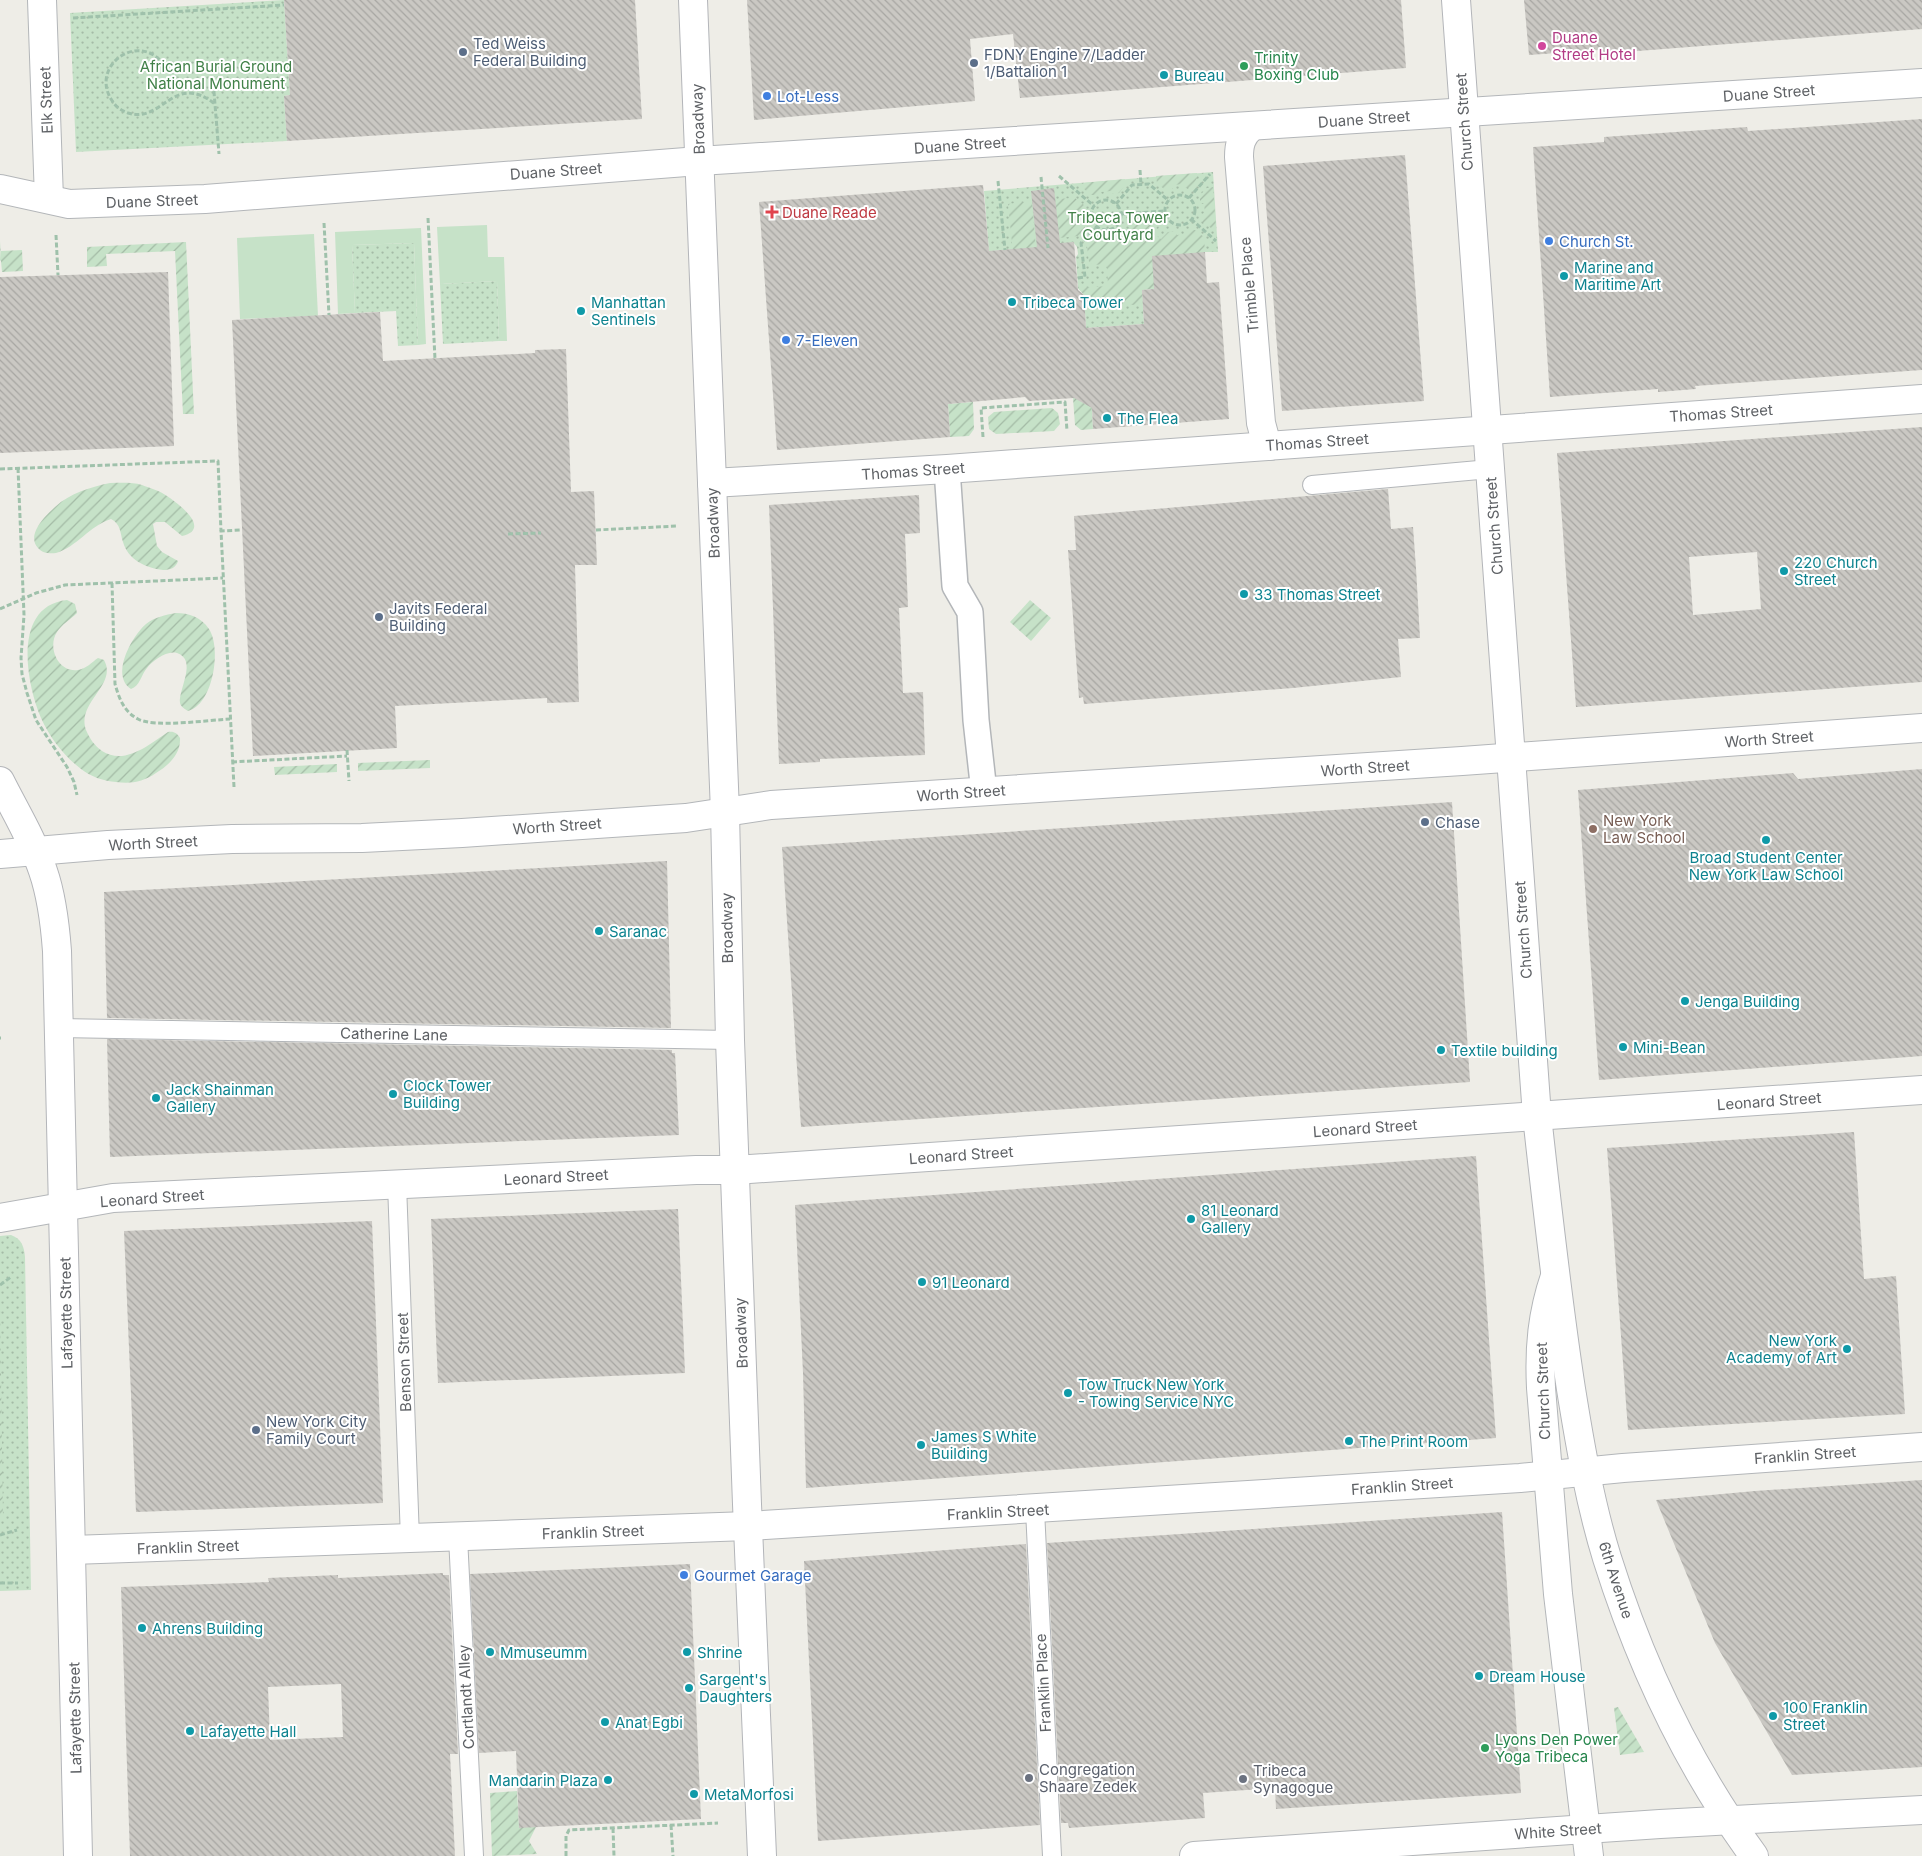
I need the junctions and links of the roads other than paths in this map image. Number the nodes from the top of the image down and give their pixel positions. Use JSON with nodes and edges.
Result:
{"nodes":[{"id":1,"x":42,"y":0,"type":"edge"},
{"id":2,"x":693,"y":0,"type":"edge"},
{"id":3,"x":1456,"y":0,"type":"edge"},
{"id":4,"x":1922,"y":83,"type":"edge"},
{"id":5,"x":1463,"y":112,"type":"junction"},
{"id":6,"x":1251,"y":127,"type":"junction"},
{"id":7,"x":699,"y":161,"type":"junction"},
{"id":8,"x":0,"y":189,"type":"edge"},
{"id":9,"x":49,"y":200,"type":"junction"},
{"id":10,"x":1922,"y":399,"type":"edge"},
{"id":11,"x":1488,"y":430,"type":"junction"},
{"id":12,"x":1270,"y":446,"type":"junction"},
{"id":13,"x":947,"y":469,"type":"junction"},
{"id":14,"x":1490,"y":469,"type":"junction"},
{"id":15,"x":712,"y":483,"type":"junction"},
{"id":16,"x":1312,"y":485,"type":"dead end"},
{"id":17,"x":1922,"y":728,"type":"edge"},
{"id":18,"x":1510,"y":758,"type":"junction"},
{"id":19,"x":0,"y":781,"type":"edge"},
{"id":20,"x":984,"y":792,"type":"junction"},
{"id":21,"x":725,"y":812,"type":"junction"},
{"id":22,"x":35,"y":851,"type":"junction"},
{"id":23,"x":0,"y":854,"type":"edge"},
{"id":24,"x":59,"y":1028,"type":"junction"},
{"id":25,"x":730,"y":1040,"type":"junction"},
{"id":26,"x":1922,"y":1090,"type":"edge"},
{"id":27,"x":1537,"y":1116,"type":"junction"},
{"id":28,"x":735,"y":1170,"type":"junction"},
{"id":29,"x":397,"y":1184,"type":"junction"},
{"id":30,"x":64,"y":1207,"type":"junction"},
{"id":31,"x":0,"y":1218,"type":"edge"},
{"id":32,"x":1555,"y":1276,"type":"junction"},
{"id":33,"x":1922,"y":1446,"type":"edge"},
{"id":34,"x":1586,"y":1472,"type":"junction"},
{"id":35,"x":1548,"y":1476,"type":"junction"},
{"id":36,"x":1034,"y":1510,"type":"junction"},
{"id":37,"x":748,"y":1526,"type":"junction"},
{"id":38,"x":458,"y":1537,"type":"junction"},
{"id":39,"x":410,"y":1539,"type":"junction"},
{"id":40,"x":72,"y":1550,"type":"junction"},
{"id":41,"x":1922,"y":1810,"type":"edge"},
{"id":42,"x":1729,"y":1820,"type":"junction"},
{"id":43,"x":1586,"y":1829,"type":"junction"},
{"id":44,"x":78,"y":1856,"type":"edge"},
{"id":45,"x":474,"y":1856,"type":"edge"},
{"id":46,"x":762,"y":1856,"type":"edge"},
{"id":47,"x":1052,"y":1856,"type":"edge"},
{"id":48,"x":1194,"y":1856,"type":"edge"},
{"id":49,"x":1589,"y":1856,"type":"edge"},
{"id":50,"x":1754,"y":1856,"type":"edge"}],
"edges":[{"from":1,"to":9,"type":"street","name":"Elk Street"},
{"from":2,"to":7,"type":"street","name":"Broadway"},
{"from":3,"to":5,"type":"street","name":"Church Street"},
{"from":4,"to":5,"type":"street","name":"Duane Street"},
{"from":5,"to":6,"type":"street","name":"Duane Street"},
{"from":5,"to":11,"type":"street","name":"Church Street"},
{"from":6,"to":7,"type":"street","name":"Duane Street"},
{"from":6,"to":12,"type":"street","name":"Trimble Place"},
{"from":7,"to":9,"type":"street","name":"Duane Street"},
{"from":7,"to":15,"type":"street","name":"Broadway"},
{"from":8,"to":9,"type":"street","name":"Duane Street"},
{"from":10,"to":11,"type":"street","name":"Thomas Street"},
{"from":11,"to":12,"type":"street","name":"Thomas Street"},
{"from":11,"to":14,"type":"street","name":"Church Street"},
{"from":12,"to":13,"type":"street","name":"Thomas Street"},
{"from":13,"to":15,"type":"street","name":"Thomas Street"},
{"from":13,"to":20,"type":"street"},
{"from":14,"to":16,"type":"lane"},
{"from":14,"to":18,"type":"street","name":"Church Street"},
{"from":15,"to":21,"type":"street","name":"Broadway"},
{"from":17,"to":18,"type":"street","name":"Worth Street"},
{"from":18,"to":20,"type":"street","name":"Worth Street"},
{"from":18,"to":27,"type":"street","name":"Church Street"},
{"from":19,"to":22,"type":"street","name":"Lafayette Street"},
{"from":20,"to":21,"type":"street","name":"Worth Street"},
{"from":21,"to":22,"type":"street","name":"Worth Street"},
{"from":21,"to":25,"type":"street","name":"Broadway"},
{"from":22,"to":23,"type":"street","name":"Worth Street"},
{"from":22,"to":24,"type":"street","name":"Lafayette Street"},
{"from":24,"to":25,"type":"lane","name":"Catherine Lane"},
{"from":24,"to":30,"type":"street","name":"Lafayette Street"},
{"from":25,"to":28,"type":"street","name":"Broadway"},
{"from":26,"to":27,"type":"street","name":"Leonard Street"},
{"from":27,"to":28,"type":"street","name":"Leonard Street"},
{"from":27,"to":32,"type":"street","name":"Church Street"},
{"from":28,"to":29,"type":"street","name":"Leonard Street"},
{"from":28,"to":37,"type":"street","name":"Broadway"},
{"from":29,"to":30,"type":"street","name":"Leonard Street"},
{"from":29,"to":39,"type":"lane","name":"Benson Street"},
{"from":30,"to":31,"type":"street","name":"Leonard Street"},
{"from":30,"to":40,"type":"street","name":"Lafayette Street"},
{"from":32,"to":34,"type":"street","name":"6th Avenue"},
{"from":32,"to":35,"type":"street","name":"Church Street"},
{"from":33,"to":34,"type":"street","name":"Franklin Street"},
{"from":34,"to":35,"type":"street","name":"Franklin Street"},
{"from":34,"to":42,"type":"street","name":"6th Avenue"},
{"from":35,"to":36,"type":"street","name":"Franklin Street"},
{"from":35,"to":43,"type":"street","name":"Church Street"},
{"from":36,"to":37,"type":"street","name":"Franklin Street"},
{"from":36,"to":47,"type":"lane","name":"Franklin Place"},
{"from":37,"to":38,"type":"street","name":"Franklin Street"},
{"from":37,"to":46,"type":"street","name":"Broadway"},
{"from":38,"to":39,"type":"street","name":"Franklin Street"},
{"from":38,"to":45,"type":"lane","name":"Cortlandt Alley"},
{"from":39,"to":40,"type":"street","name":"Franklin Street"},
{"from":40,"to":44,"type":"street","name":"Lafayette Street"},
{"from":41,"to":42,"type":"street","name":"White Street"},
{"from":42,"to":43,"type":"street","name":"White Street"},
{"from":42,"to":50,"type":"street","name":"6th Avenue"},
{"from":43,"to":48,"type":"street","name":"White Street"},
{"from":43,"to":49,"type":"street","name":"Church Street"}]}
